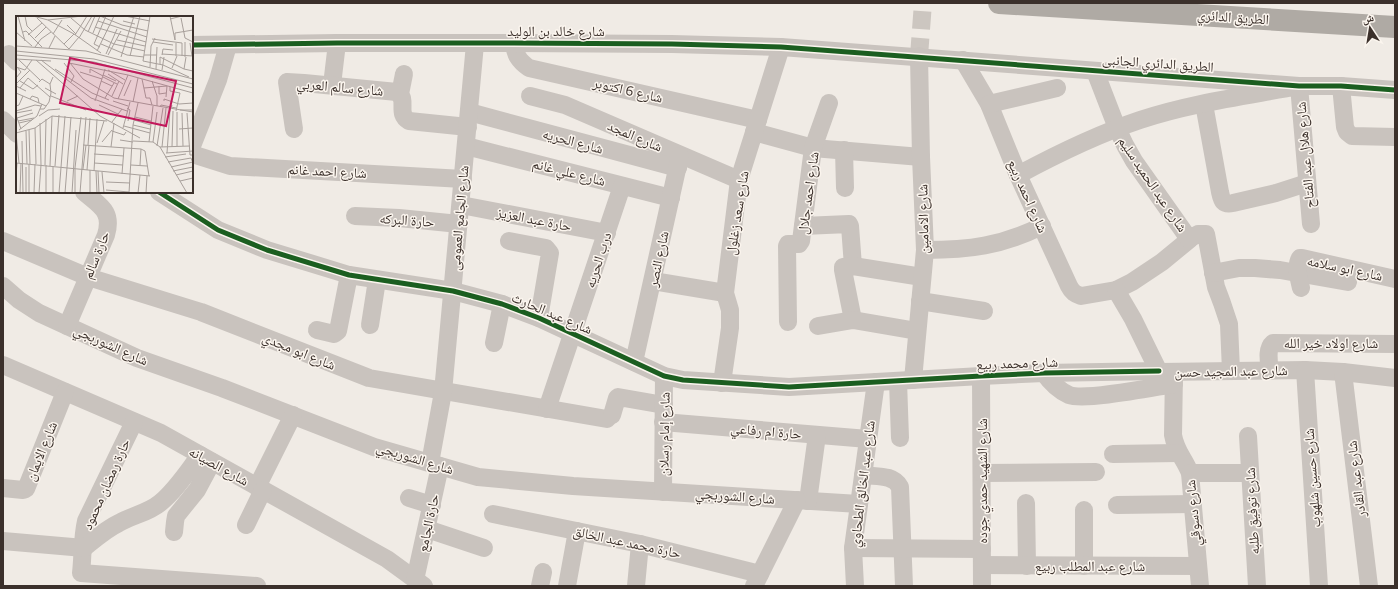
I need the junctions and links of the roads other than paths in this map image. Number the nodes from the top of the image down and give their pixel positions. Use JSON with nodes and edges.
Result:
{"nodes":[{"id":1,"x":999,"y":3,"type":"edge"},
{"id":2,"x":1395,"y":27,"type":"edge"},
{"id":3,"x":337,"y":43,"type":"junction"},
{"id":4,"x":514,"y":43,"type":"junction"},
{"id":5,"x":475,"y":44,"type":"junction"},
{"id":6,"x":193,"y":45,"type":"edge"},
{"id":7,"x":228,"y":45,"type":"junction"},
{"id":8,"x":780,"y":50,"type":"junction"},
{"id":9,"x":963,"y":60,"type":"junction"},
{"id":10,"x":919,"y":62,"type":"junction"},
{"id":11,"x":1095,"y":71,"type":"junction"},
{"id":12,"x":404,"y":74,"type":"dead end"},
{"id":13,"x":332,"y":85,"type":"junction"},
{"id":14,"x":1299,"y":86,"type":"junction"},
{"id":15,"x":1341,"y":86,"type":"junction"},
{"id":16,"x":1057,"y":88,"type":"dead end"},
{"id":17,"x":1395,"y":90,"type":"edge"},
{"id":18,"x":400,"y":94,"type":"junction"},
{"id":19,"x":530,"y":96,"type":"dead end"},
{"id":20,"x":829,"y":103,"type":"dead end"},
{"id":21,"x":989,"y":104,"type":"junction"},
{"id":22,"x":1204,"y":104,"type":"junction"},
{"id":23,"x":3,"y":120,"type":"edge"},
{"id":24,"x":468,"y":120,"type":"junction"},
{"id":25,"x":598,"y":120,"type":"junction"},
{"id":26,"x":756,"y":126,"type":"junction"},
{"id":27,"x":1117,"y":128,"type":"junction"},
{"id":28,"x":294,"y":129,"type":"dead end"},
{"id":29,"x":16,"y":133,"type":"edge"},
{"id":30,"x":1395,"y":137,"type":"edge"},
{"id":31,"x":193,"y":143,"type":"edge"},
{"id":32,"x":584,"y":144,"type":"junction"},
{"id":33,"x":466,"y":146,"type":"junction"},
{"id":34,"x":813,"y":148,"type":"junction"},
{"id":35,"x":844,"y":150,"type":"junction"},
{"id":36,"x":193,"y":154,"type":"edge"},
{"id":37,"x":921,"y":157,"type":"junction"},
{"id":38,"x":679,"y":162,"type":"junction"},
{"id":39,"x":1018,"y":175,"type":"junction"},
{"id":40,"x":463,"y":178,"type":"junction"},
{"id":41,"x":739,"y":180,"type":"junction"},
{"id":42,"x":1307,"y":183,"type":"junction"},
{"id":43,"x":622,"y":186,"type":"junction"},
{"id":44,"x":844,"y":188,"type":"dead end"},
{"id":45,"x":85,"y":193,"type":"edge"},
{"id":46,"x":163,"y":193,"type":"edge"},
{"id":47,"x":671,"y":198,"type":"junction"},
{"id":48,"x":461,"y":205,"type":"junction"},
{"id":49,"x":355,"y":216,"type":"dead end"},
{"id":50,"x":459,"y":224,"type":"junction"},
{"id":51,"x":1311,"y":224,"type":"dead end"},
{"id":52,"x":803,"y":226,"type":"junction"},
{"id":53,"x":1042,"y":226,"type":"junction"},
{"id":54,"x":607,"y":233,"type":"junction"},
{"id":55,"x":1190,"y":239,"type":"junction"},
{"id":56,"x":3,"y":241,"type":"edge"},
{"id":57,"x":509,"y":241,"type":"dead end"},
{"id":58,"x":925,"y":250,"type":"junction"},
{"id":59,"x":853,"y":266,"type":"junction"},
{"id":60,"x":1213,"y":273,"type":"junction"},
{"id":61,"x":349,"y":275,"type":"junction"},
{"id":62,"x":1350,"y":276,"type":"junction"},
{"id":63,"x":88,"y":277,"type":"junction"},
{"id":64,"x":922,"y":277,"type":"junction"},
{"id":65,"x":1395,"y":279,"type":"edge"},
{"id":66,"x":377,"y":280,"type":"junction"},
{"id":67,"x":653,"y":281,"type":"junction"},
{"id":68,"x":1303,"y":284,"type":"junction"},
{"id":69,"x":3,"y":286,"type":"edge"},
{"id":70,"x":1116,"y":290,"type":"junction"},
{"id":71,"x":453,"y":291,"type":"junction"},
{"id":72,"x":726,"y":294,"type":"junction"},
{"id":73,"x":920,"y":301,"type":"junction"},
{"id":74,"x":502,"y":304,"type":"junction"},
{"id":75,"x":984,"y":311,"type":"dead end"},
{"id":76,"x":539,"y":318,"type":"junction"},
{"id":77,"x":853,"y":320,"type":"junction"},
{"id":78,"x":788,"y":322,"type":"dead end"},
{"id":79,"x":370,"y":325,"type":"dead end"},
{"id":80,"x":67,"y":326,"type":"junction"},
{"id":81,"x":818,"y":326,"type":"dead end"},
{"id":82,"x":317,"y":330,"type":"dead end"},
{"id":83,"x":917,"y":331,"type":"junction"},
{"id":84,"x":573,"y":334,"type":"junction"},
{"id":85,"x":494,"y":343,"type":"dead end"},
{"id":86,"x":1395,"y":344,"type":"edge"},
{"id":87,"x":634,"y":362,"type":"junction"},
{"id":88,"x":4,"y":366,"type":"edge"},
{"id":89,"x":1305,"y":370,"type":"junction"},
{"id":90,"x":1231,"y":371,"type":"junction"},
{"id":91,"x":1270,"y":371,"type":"junction"},
{"id":92,"x":1343,"y":372,"type":"junction"},
{"id":93,"x":1044,"y":373,"type":"junction"},
{"id":94,"x":1169,"y":375,"type":"junction"},
{"id":95,"x":664,"y":376,"type":"junction"},
{"id":96,"x":981,"y":376,"type":"junction"},
{"id":97,"x":1395,"y":378,"type":"edge"},
{"id":98,"x":905,"y":381,"type":"junction"},
{"id":99,"x":876,"y":382,"type":"junction"},
{"id":100,"x":722,"y":383,"type":"junction"},
{"id":101,"x":65,"y":392,"type":"junction"},
{"id":102,"x":443,"y":392,"type":"junction"},
{"id":103,"x":547,"y":409,"type":"junction"},
{"id":104,"x":664,"y":414,"type":"junction"},
{"id":105,"x":293,"y":415,"type":"junction"},
{"id":106,"x":609,"y":417,"type":"joint"},
{"id":107,"x":134,"y":422,"type":"junction"},
{"id":108,"x":817,"y":435,"type":"junction"},
{"id":109,"x":1248,"y":436,"type":"dead end"},
{"id":110,"x":900,"y":438,"type":"dead end"},
{"id":111,"x":868,"y":439,"type":"junction"},
{"id":112,"x":1178,"y":453,"type":"junction"},
{"id":113,"x":1113,"y":454,"type":"dead end"},
{"id":114,"x":206,"y":459,"type":"junction"},
{"id":115,"x":435,"y":465,"type":"junction"},
{"id":116,"x":982,"y":472,"type":"junction"},
{"id":117,"x":1096,"y":472,"type":"dead end"},
{"id":118,"x":1190,"y":473,"type":"junction"},
{"id":119,"x":1250,"y":473,"type":"junction"},
{"id":120,"x":863,"y":476,"type":"junction"},
{"id":121,"x":3,"y":488,"type":"edge"},
{"id":122,"x":260,"y":488,"type":"junction"},
{"id":123,"x":663,"y":492,"type":"junction"},
{"id":124,"x":409,"y":498,"type":"dead end"},
{"id":125,"x":803,"y":501,"type":"junction"},
{"id":126,"x":1026,"y":503,"type":"dead end"},
{"id":127,"x":859,"y":504,"type":"junction"},
{"id":128,"x":1193,"y":504,"type":"junction"},
{"id":129,"x":432,"y":505,"type":"junction"},
{"id":130,"x":1117,"y":505,"type":"dead end"},
{"id":131,"x":1084,"y":510,"type":"dead end"},
{"id":132,"x":493,"y":514,"type":"dead end"},
{"id":133,"x":246,"y":526,"type":"dead end"},
{"id":134,"x":427,"y":529,"type":"junction"},
{"id":135,"x":576,"y":531,"type":"junction"},
{"id":136,"x":174,"y":532,"type":"dead end"},
{"id":137,"x":3,"y":541,"type":"edge"},
{"id":138,"x":640,"y":544,"type":"junction"},
{"id":139,"x":84,"y":548,"type":"junction"},
{"id":140,"x":484,"y":548,"type":"dead end"},
{"id":141,"x":853,"y":548,"type":"junction"},
{"id":142,"x":902,"y":548,"type":"junction"},
{"id":143,"x":982,"y":557,"type":"junction"},
{"id":144,"x":1027,"y":566,"type":"junction"},
{"id":145,"x":1084,"y":566,"type":"junction"},
{"id":146,"x":1198,"y":566,"type":"junction"},
{"id":147,"x":757,"y":580,"type":"edge"},
{"id":148,"x":162,"y":583,"type":"edge"},
{"id":149,"x":420,"y":583,"type":"edge"},
{"id":150,"x":257,"y":586,"type":"edge"},
{"id":151,"x":567,"y":586,"type":"edge"},
{"id":152,"x":636,"y":586,"type":"edge"},
{"id":153,"x":855,"y":586,"type":"edge"},
{"id":154,"x":904,"y":586,"type":"edge"},
{"id":155,"x":982,"y":586,"type":"edge"},
{"id":156,"x":1200,"y":586,"type":"edge"},
{"id":157,"x":1257,"y":586,"type":"edge"},
{"id":158,"x":1319,"y":586,"type":"edge"},
{"id":159,"x":1369,"y":586,"type":"edge"}],
"edges":[{"from":1,"to":2,"type":"highway","name":"الطريق الدائري"},
{"from":3,"to":5,"type":"street","name":"شارع خالد بن الوليد"},
{"from":3,"to":7,"type":"street","name":"شارع خالد بن الوليد"},
{"from":3,"to":13,"type":"street"},
{"from":4,"to":5,"type":"street","name":"شارع خالد بن الوليد"},
{"from":4,"to":8,"type":"street","name":"شارع خالد بن الوليد"},
{"from":4,"to":26,"type":"street","name":"شارع 6 اكتوبر"},
{"from":5,"to":24,"type":"street","name":"شارع الجامع العمومى"},
{"from":6,"to":7,"type":"street","name":"شارع خالد بن الوليد"},
{"from":7,"to":31,"type":"street"},
{"from":8,"to":10,"type":"street","name":"شارع خالد بن الوليد"},
{"from":8,"to":26,"type":"street","name":"شارع سعد زغلول"},
{"from":9,"to":10,"type":"street","name":"الطريق الدائري الجانبى"},
{"from":9,"to":11,"type":"street","name":"الطريق الدائري الجانبى"},
{"from":9,"to":21,"type":"street","name":"شارع احمد ربيع"},
{"from":10,"to":37,"type":"street","name":"شارع الامامين"},
{"from":11,"to":14,"type":"street","name":"الطريق الدائري الجانبى"},
{"from":11,"to":27,"type":"street","name":"شارع عبد الحميد سليم"},
{"from":12,"to":18,"type":"street"},
{"from":13,"to":18,"type":"street","name":"شارع سالم العربي"},
{"from":13,"to":28,"type":"street","name":"شارع سالم العربي"},
{"from":14,"to":15,"type":"street","name":"الطريق الدائري الجانبى"},
{"from":14,"to":22,"type":"street"},
{"from":14,"to":42,"type":"street","name":"شارع هلال عبد الفتاح"},
{"from":15,"to":17,"type":"street","name":"الطريق الدائري الجانبى"},
{"from":15,"to":30,"type":"street"},
{"from":16,"to":21,"type":"street"},
{"from":18,"to":24,"type":"street","name":"شارع سالم العربي"},
{"from":19,"to":25,"type":"street","name":"شارع المجد"},
{"from":20,"to":34,"type":"street","name":"شارع احمد جلال"},
{"from":21,"to":39,"type":"street","name":"شارع احمد ربيع"},
{"from":22,"to":27,"type":"street"},
{"from":22,"to":42,"type":"street"},
{"from":23,"to":29,"type":"street"},
{"from":24,"to":32,"type":"street","name":"شارع الحريه"},
{"from":24,"to":33,"type":"street","name":"شارع الجامع العمومى"},
{"from":25,"to":32,"type":"street"},
{"from":25,"to":38,"type":"street","name":"شارع المجد"},
{"from":26,"to":34,"type":"street","name":"شارع 6 اكتوبر"},
{"from":26,"to":41,"type":"street","name":"شارع سعد زغلول"},
{"from":27,"to":39,"type":"street"},
{"from":27,"to":55,"type":"street","name":"شارع عبد الحميد سليم"},
{"from":32,"to":38,"type":"street","name":"شارع الحريه"},
{"from":33,"to":40,"type":"street","name":"شارع الجامع العمومى"},
{"from":33,"to":43,"type":"street","name":"شارع علي غانم"},
{"from":34,"to":35,"type":"street","name":"شارع 6 اكتوبر"},
{"from":34,"to":52,"type":"street","name":"شارع احمد جلال"},
{"from":35,"to":37,"type":"street","name":"شارع 6 اكتوبر"},
{"from":35,"to":44,"type":"street"},
{"from":36,"to":40,"type":"street","name":"شارع احمد غانم"},
{"from":37,"to":58,"type":"street","name":"شارع الامامين"},
{"from":38,"to":41,"type":"street","name":"شارع المجد"},
{"from":38,"to":47,"type":"street","name":"شارع النصر"},
{"from":39,"to":53,"type":"street","name":"شارع احمد ربيع"},
{"from":40,"to":48,"type":"street","name":"شارع الجامع العمومى"},
{"from":41,"to":72,"type":"street","name":"شارع سعد زغلول"},
{"from":42,"to":51,"type":"street","name":"شارع هلال عبد الفتاح"},
{"from":43,"to":47,"type":"street","name":"شارع علي غانم"},
{"from":43,"to":54,"type":"street","name":"درب الحريه"},
{"from":45,"to":63,"type":"street","name":"حارة سالم"},
{"from":46,"to":61,"type":"street","name":"شارع عبد الحارث"},
{"from":47,"to":67,"type":"street","name":"شارع النصر"},
{"from":48,"to":50,"type":"street","name":"شارع الجامع العمومى"},
{"from":48,"to":54,"type":"street","name":"حارة عبد العزيز"},
{"from":49,"to":50,"type":"street","name":"حارة البركه"},
{"from":50,"to":71,"type":"street","name":"شارع الجامع العمومى"},
{"from":52,"to":59,"type":"street"},
{"from":52,"to":78,"type":"street","name":"شارع احمد جلال"},
{"from":53,"to":58,"type":"street"},
{"from":53,"to":70,"type":"street","name":"شارع احمد ربيع"},
{"from":54,"to":84,"type":"street","name":"درب الحريه"},
{"from":55,"to":60,"type":"street","name":"شارع عبد الحميد سليم"},
{"from":55,"to":70,"type":"street"},
{"from":56,"to":63,"type":"street","name":"شارع ابو مجدي"},
{"from":57,"to":76,"type":"street"},
{"from":58,"to":64,"type":"street","name":"شارع الامامين"},
{"from":59,"to":64,"type":"street"},
{"from":59,"to":77,"type":"street"},
{"from":60,"to":68,"type":"street"},
{"from":60,"to":90,"type":"street","name":"شارع عبد الحميد سليم"},
{"from":61,"to":66,"type":"street","name":"شارع عبد الحارث"},
{"from":61,"to":82,"type":"street"},
{"from":62,"to":65,"type":"street","name":"شارع ابو سلامه"},
{"from":62,"to":68,"type":"street"},
{"from":62,"to":68,"type":"street","name":"شارع ابو سلامه"},
{"from":63,"to":80,"type":"street","name":"حارة سالم"},
{"from":63,"to":102,"type":"street","name":"شارع ابو مجدي"},
{"from":64,"to":73,"type":"street","name":"شارع الامامين"},
{"from":66,"to":71,"type":"street","name":"شارع عبد الحارث"},
{"from":66,"to":79,"type":"street"},
{"from":67,"to":72,"type":"street"},
{"from":67,"to":87,"type":"street","name":"شارع النصر"},
{"from":69,"to":80,"type":"street","name":"شارع الشوربجي"},
{"from":70,"to":94,"type":"street","name":"شارع عبد المجيد حسن"},
{"from":71,"to":74,"type":"street","name":"شارع عبد الحارث"},
{"from":71,"to":102,"type":"street","name":"شارع الجامع العمومى"},
{"from":72,"to":100,"type":"street","name":"شارع سعد زغلول"},
{"from":73,"to":75,"type":"street"},
{"from":73,"to":83,"type":"street","name":"شارع الامامين"},
{"from":74,"to":76,"type":"street","name":"شارع عبد الحارث"},
{"from":74,"to":85,"type":"street"},
{"from":76,"to":84,"type":"street","name":"شارع عبد الحارث"},
{"from":77,"to":81,"type":"street"},
{"from":77,"to":83,"type":"street"},
{"from":80,"to":105,"type":"street","name":"شارع الشوربجي"},
{"from":83,"to":98,"type":"street","name":"شارع الامامين"},
{"from":84,"to":87,"type":"street","name":"شارع عبد الحارث"},
{"from":84,"to":103,"type":"street","name":"درب الحريه"},
{"from":86,"to":91,"type":"street","name":"شارع اولاد خير الله"},
{"from":87,"to":95,"type":"street","name":"شارع عبد الحارث"},
{"from":88,"to":101,"type":"street","name":"شارع الصيانه"},
{"from":89,"to":91,"type":"street","name":"شارع عبد المجيد حسن"},
{"from":89,"to":92,"type":"street","name":"شارع عبد المجيد حسن"},
{"from":89,"to":158,"type":"street","name":"شارع حسين شلهوب"},
{"from":90,"to":91,"type":"street","name":"شارع عبد المجيد حسن"},
{"from":90,"to":94,"type":"street","name":"شارع عبد المجيد حسن"},
{"from":92,"to":97,"type":"street","name":"شارع عبد المجيد حسن"},
{"from":92,"to":159,"type":"street","name":"شارع عبد القادر"},
{"from":93,"to":94,"type":"street","name":"شارع محمد ربيع"},
{"from":93,"to":94,"type":"street"},
{"from":93,"to":96,"type":"street","name":"شارع محمد ربيع"},
{"from":94,"to":112,"type":"street","name":"شارع دسوقي"},
{"from":95,"to":100,"type":"street","name":"شارع عبد الحارث"},
{"from":95,"to":104,"type":"street","name":"شارع إمام رسلان"},
{"from":96,"to":98,"type":"street","name":"شارع محمد ربيع"},
{"from":96,"to":116,"type":"street","name":"شارع الشهيد حمدي جوده"},
{"from":98,"to":99,"type":"street","name":"شارع محمد ربيع"},
{"from":98,"to":110,"type":"street","name":"شارع الامامين"},
{"from":99,"to":100,"type":"street","name":"شارع عبد الحارث"},
{"from":99,"to":111,"type":"street","name":"شارع عبد الخالق الطحاوي"},
{"from":101,"to":107,"type":"street","name":"شارع الصيانه"},
{"from":101,"to":121,"type":"street","name":"شارع الايمان"},
{"from":102,"to":103,"type":"street","name":"شارع ابو مجدي"},
{"from":102,"to":115,"type":"street","name":"شارع الجامع العمومى"},
{"from":103,"to":106,"type":"street","name":"شارع ابو مجدي"},
{"from":104,"to":106,"type":"street","name":"حارة ام رفاعي"},
{"from":104,"to":108,"type":"street","name":"حارة ام رفاعي"},
{"from":104,"to":123,"type":"street","name":"شارع إمام رسلان"},
{"from":105,"to":115,"type":"street","name":"شارع الشوربجي"},
{"from":105,"to":122,"type":"street"},
{"from":107,"to":114,"type":"street","name":"شارع الصيانه"},
{"from":107,"to":139,"type":"street","name":"حارة رمضان محمود"},
{"from":108,"to":111,"type":"street","name":"حارة ام رفاعي"},
{"from":108,"to":125,"type":"street"},
{"from":109,"to":119,"type":"street","name":"شارع توفيق طلبه"},
{"from":111,"to":120,"type":"street","name":"شارع عبد الخالق الطحاوي"},
{"from":112,"to":113,"type":"street"},
{"from":112,"to":118,"type":"street","name":"شارع دسوقي"},
{"from":114,"to":122,"type":"street","name":"شارع الصيانه"},
{"from":114,"to":136,"type":"street"},
{"from":114,"to":139,"type":"street"},
{"from":115,"to":123,"type":"street","name":"شارع الشوربجي"},
{"from":115,"to":129,"type":"street","name":"حارة الجامع"},
{"from":116,"to":117,"type":"street"},
{"from":116,"to":143,"type":"street","name":"شارع الشهيد حمدي جوده"},
{"from":118,"to":119,"type":"street"},
{"from":118,"to":128,"type":"street","name":"شارع دسوقي"},
{"from":119,"to":157,"type":"street","name":"شارع توفيق طلبه"},
{"from":120,"to":127,"type":"street","name":"شارع عبد الخالق الطحاوي"},
{"from":120,"to":142,"type":"street"},
{"from":122,"to":133,"type":"street"},
{"from":122,"to":149,"type":"street","name":"شارع الصيانه"},
{"from":123,"to":125,"type":"street","name":"شارع الشوربجي"},
{"from":124,"to":129,"type":"street"},
{"from":125,"to":127,"type":"street","name":"شارع الشوربجي"},
{"from":125,"to":147,"type":"street"},
{"from":126,"to":144,"type":"street"},
{"from":127,"to":141,"type":"street","name":"شارع عبد الخالق الطحاوي"},
{"from":128,"to":130,"type":"street"},
{"from":128,"to":146,"type":"street","name":"شارع دسوقي"},
{"from":129,"to":134,"type":"street","name":"حارة الجامع"},
{"from":131,"to":145,"type":"street"},
{"from":132,"to":135,"type":"street","name":"حارة محمد عبد الخالق"},
{"from":134,"to":140,"type":"street"},
{"from":134,"to":149,"type":"street","name":"حارة الجامع"},
{"from":135,"to":138,"type":"street","name":"حارة محمد عبد الخالق"},
{"from":135,"to":151,"type":"street"},
{"from":137,"to":139,"type":"street"},
{"from":138,"to":147,"type":"street","name":"حارة محمد عبد الخالق"},
{"from":138,"to":152,"type":"street"},
{"from":139,"to":148,"type":"street","name":"حارة رمضان محمود"},
{"from":141,"to":142,"type":"street","name":"شارع عبد المطلب ربيع"},
{"from":141,"to":153,"type":"street","name":"شارع عبد الخالق الطحاوي"},
{"from":142,"to":143,"type":"street","name":"شارع عبد المطلب ربيع"},
{"from":142,"to":154,"type":"street"},
{"from":143,"to":144,"type":"street","name":"شارع عبد المطلب ربيع"},
{"from":143,"to":155,"type":"street","name":"شارع الشهيد حمدي جوده"},
{"from":144,"to":145,"type":"street","name":"شارع عبد المطلب ربيع"},
{"from":145,"to":146,"type":"street","name":"شارع عبد المطلب ربيع"},
{"from":146,"to":156,"type":"street","name":"شارع دسوقي"},
{"from":148,"to":150,"type":"street"}]}
